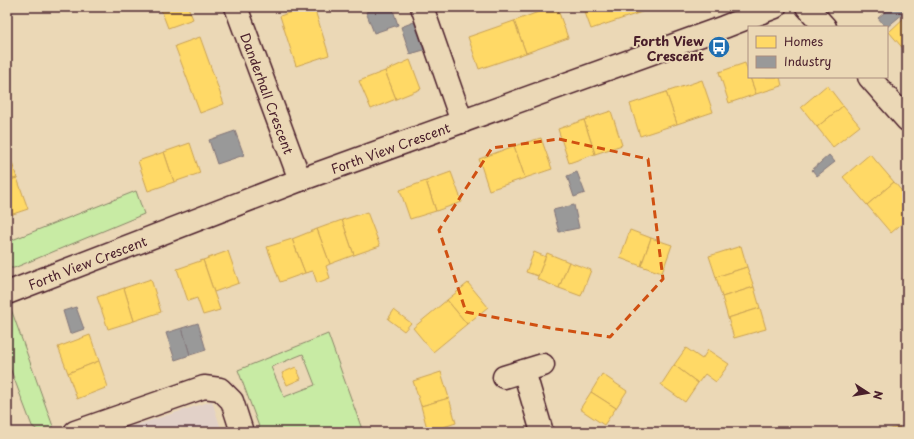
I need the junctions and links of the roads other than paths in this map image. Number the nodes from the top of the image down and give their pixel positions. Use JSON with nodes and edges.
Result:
{"nodes":[{"id":1,"x":236,"y":7,"type":"edge"},
{"id":2,"x":422,"y":7,"type":"edge"},
{"id":3,"x":775,"y":7,"type":"edge"},
{"id":4,"x":808,"y":7,"type":"edge"},
{"id":5,"x":824,"y":26,"type":"edge"},
{"id":6,"x":870,"y":78,"type":"edge"},
{"id":7,"x":907,"y":120,"type":"edge"},
{"id":8,"x":462,"y":122,"type":"junction"},
{"id":9,"x":300,"y":180,"type":"junction"},
{"id":10,"x":7,"y":293,"type":"edge"},
{"id":11,"x":524,"y":371,"type":"dead end"},
{"id":12,"x":74,"y":432,"type":"edge"},
{"id":13,"x":242,"y":432,"type":"edge"},
{"id":14,"x":542,"y":432,"type":"edge"}],
"edges":[{"from":1,"to":9,"type":"street","name":"Danderhall Crescent"},
{"from":2,"to":8,"type":"street"},
{"from":3,"to":8,"type":"street","name":"Forth View Crescent"},
{"from":4,"to":5,"type":"street"},
{"from":6,"to":7,"type":"street"},
{"from":8,"to":9,"type":"street","name":"Forth View Crescent"},
{"from":9,"to":10,"type":"street","name":"Forth View Crescent"},
{"from":11,"to":14,"type":"street"},
{"from":12,"to":13,"type":"street"}]}
